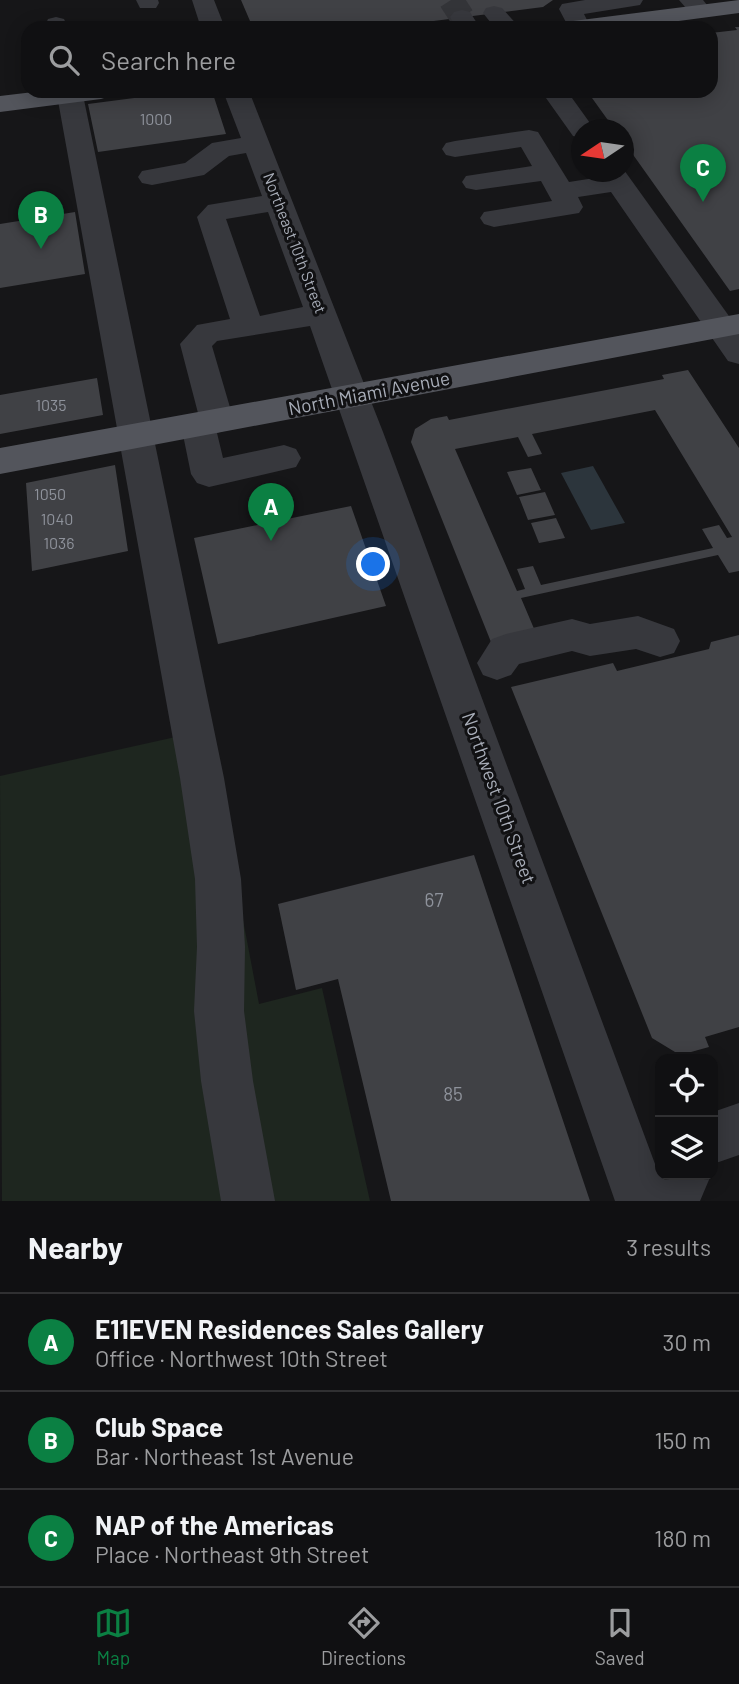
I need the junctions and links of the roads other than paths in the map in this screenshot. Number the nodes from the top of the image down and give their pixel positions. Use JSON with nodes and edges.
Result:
{"nodes":[{"id":1,"x":203,"y":0,"type":"edge"},
{"id":2,"x":632,"y":0,"type":"edge"},
{"id":3,"x":695,"y":5,"type":"edge"},
{"id":4,"x":739,"y":6,"type":"edge"},
{"id":5,"x":210,"y":21,"type":"edge"},
{"id":6,"x":577,"y":21,"type":"edge"},
{"id":7,"x":611,"y":21,"type":"edge"},
{"id":8,"x":40,"y":98,"type":"edge"},
{"id":9,"x":75,"y":98,"type":"edge"},
{"id":10,"x":239,"y":98,"type":"edge"},
{"id":11,"x":559,"y":98,"type":"edge"},
{"id":12,"x":0,"y":104,"type":"edge"},
{"id":13,"x":574,"y":119,"type":"edge"},
{"id":14,"x":256,"y":143,"type":"junction"},
{"id":15,"x":455,"y":149,"type":"dead end"},
{"id":16,"x":152,"y":177,"type":"dead end"},
{"id":17,"x":571,"y":181,"type":"edge"},
{"id":18,"x":476,"y":182,"type":"dead end"},
{"id":19,"x":555,"y":182,"type":"junction"},
{"id":20,"x":619,"y":182,"type":"edge"},
{"id":21,"x":279,"y":202,"type":"junction"},
{"id":22,"x":494,"y":218,"type":"dead end"},
{"id":23,"x":322,"y":314,"type":"junction"},
{"id":24,"x":251,"y":326,"type":"junction"},
{"id":25,"x":733,"y":335,"type":"edge"},
{"id":26,"x":353,"y":396,"type":"junction"},
{"id":27,"x":208,"y":423,"type":"junction"},
{"id":28,"x":136,"y":436,"type":"junction"},
{"id":29,"x":284,"y":458,"type":"dead end"},
{"id":30,"x":0,"y":461,"type":"edge"},
{"id":31,"x":660,"y":642,"type":"dead end"},
{"id":32,"x":454,"y":673,"type":"junction"},
{"id":33,"x":739,"y":1129,"type":"edge"},
{"id":34,"x":718,"y":1136,"type":"edge"},
{"id":35,"x":682,"y":1180,"type":"edge"},
{"id":36,"x":248,"y":1201,"type":"edge"},
{"id":37,"x":642,"y":1201,"type":"edge"},
{"id":38,"x":673,"y":1201,"type":"edge"}],
"edges":[{"from":1,"to":5,"type":"street"},
{"from":2,"to":6,"type":"street"},
{"from":3,"to":4,"type":"main road"},
{"from":3,"to":7,"type":"main road"},
{"from":8,"to":12,"type":"main road"},
{"from":9,"to":28,"type":"street"},
{"from":10,"to":14,"type":"street","name":"Northeast 10th Street"},
{"from":11,"to":13,"type":"street"},
{"from":14,"to":16,"type":"street"},
{"from":14,"to":21,"type":"street","name":"Northeast 10th Street"},
{"from":15,"to":19,"type":"street"},
{"from":17,"to":19,"type":"street"},
{"from":18,"to":19,"type":"street"},
{"from":19,"to":22,"type":"street"},
{"from":20,"to":25,"type":"street"},
{"from":21,"to":23,"type":"street","name":"Northeast 10th Street"},
{"from":21,"to":24,"type":"street"},
{"from":23,"to":24,"type":"street"},
{"from":23,"to":26,"type":"street","name":"Northeast 10th Street"},
{"from":24,"to":27,"type":"street"},
{"from":25,"to":26,"type":"main road","name":"North Miami Avenue"},
{"from":26,"to":27,"type":"main road","name":"North Miami Avenue"},
{"from":26,"to":32,"type":"street","name":"Northwest 10th Street"},
{"from":27,"to":28,"type":"main road","name":"North Miami Avenue"},
{"from":27,"to":29,"type":"street"},
{"from":28,"to":30,"type":"main road","name":"North Miami Avenue"},
{"from":28,"to":36,"type":"street"},
{"from":31,"to":32,"type":"street"},
{"from":32,"to":37,"type":"street","name":"Northwest 10th Street"},
{"from":33,"to":34,"type":"street"},
{"from":35,"to":38,"type":"street"}]}
